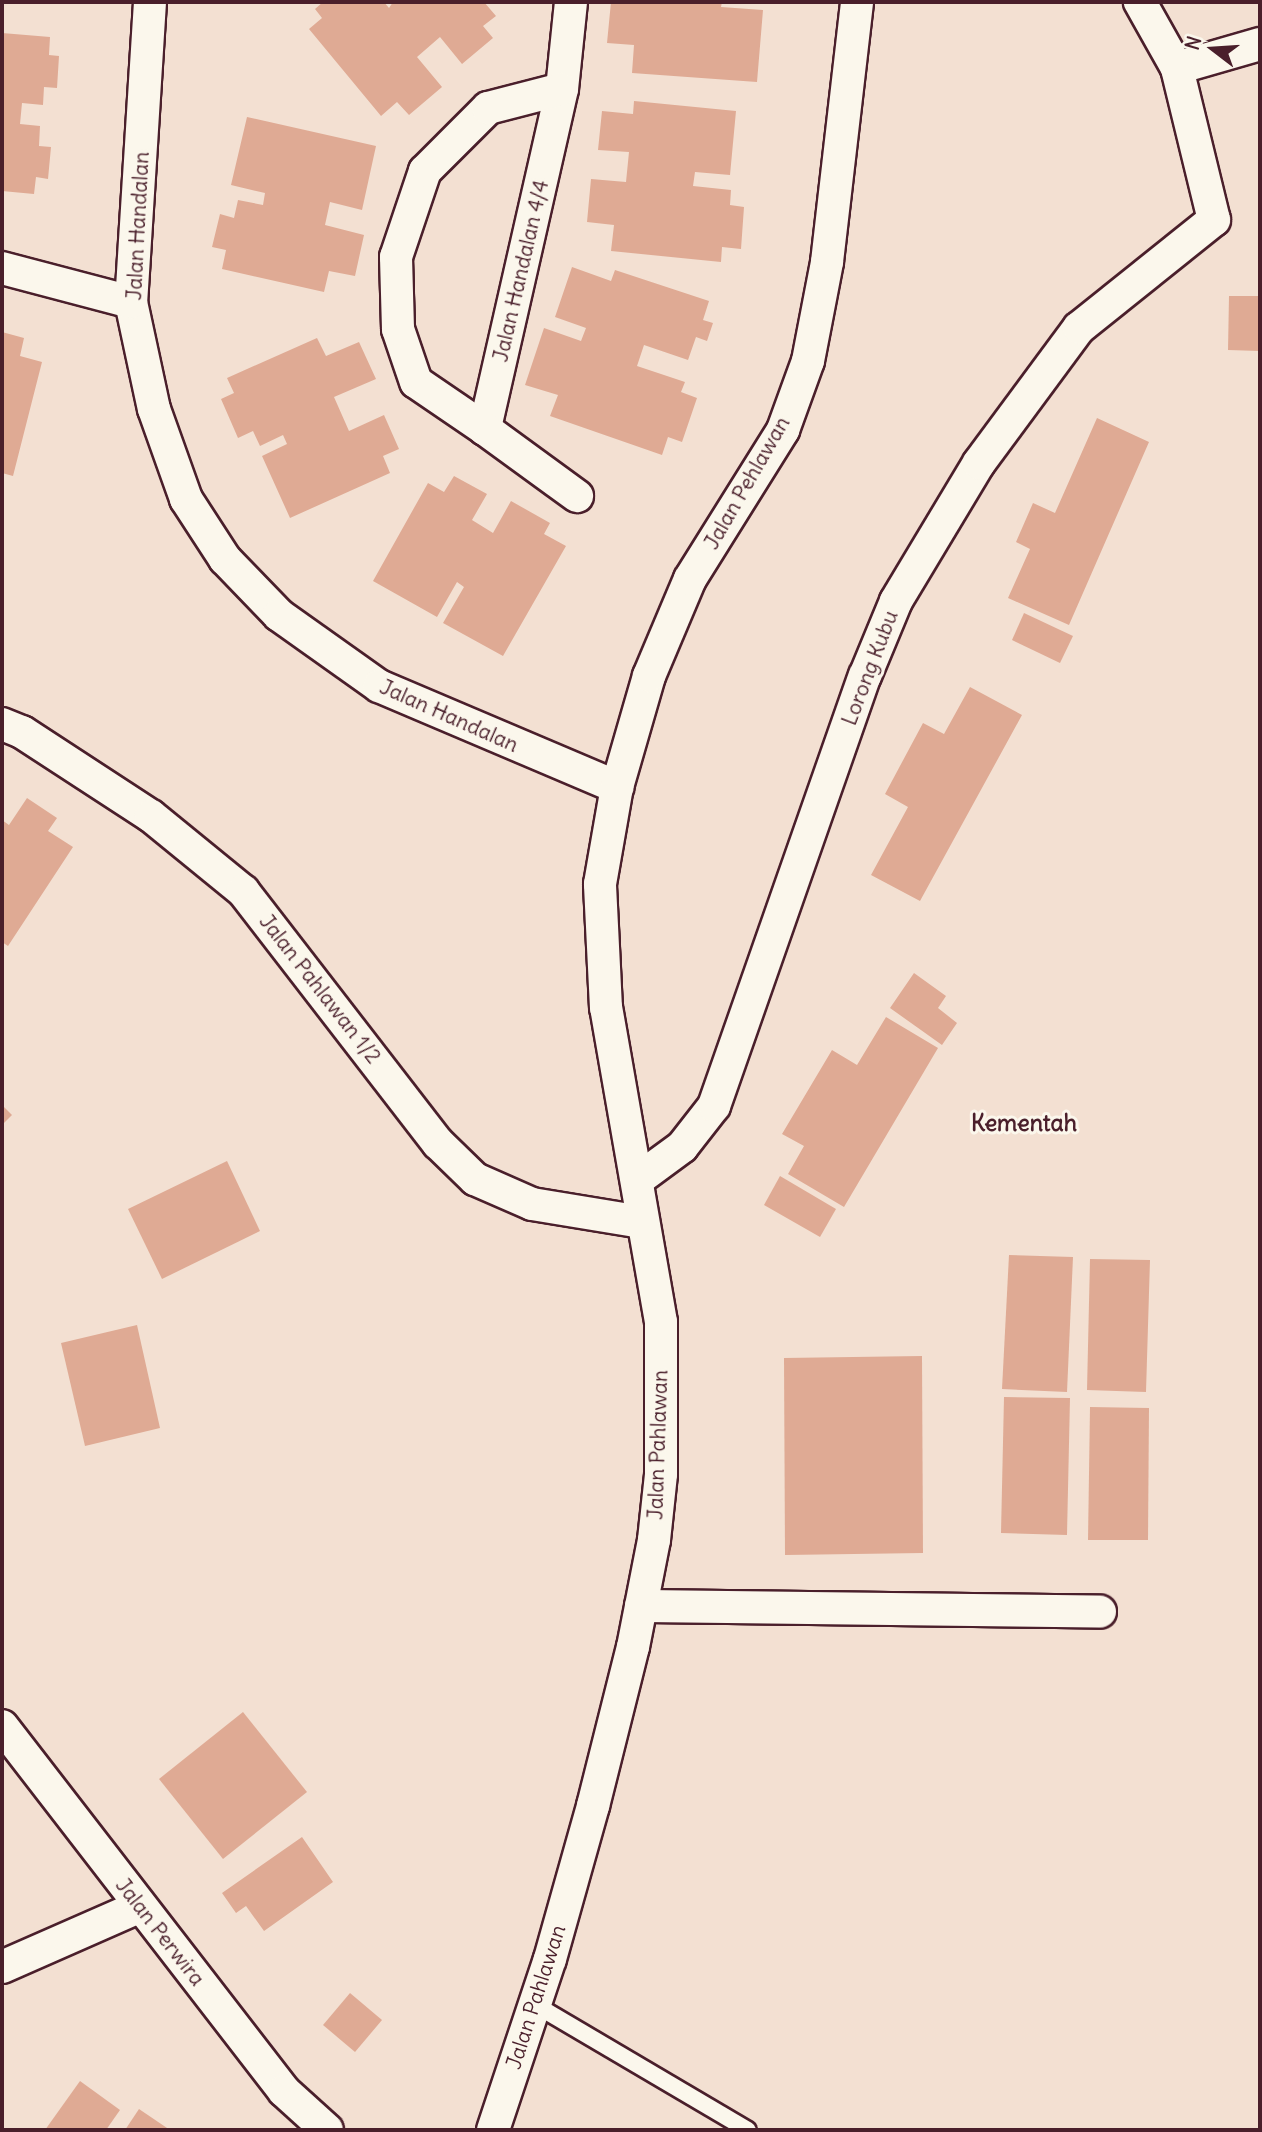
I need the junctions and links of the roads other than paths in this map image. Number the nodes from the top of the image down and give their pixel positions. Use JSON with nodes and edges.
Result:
{"nodes":[{"id":1,"x":150,"y":2,"type":"edge"},
{"id":2,"x":571,"y":2,"type":"edge"},
{"id":3,"x":857,"y":2,"type":"edge"},
{"id":4,"x":1140,"y":2,"type":"edge"},
{"id":5,"x":1260,"y":44,"type":"edge"},
{"id":6,"x":1177,"y":68,"type":"junction"},
{"id":7,"x":562,"y":89,"type":"junction"},
{"id":8,"x":2,"y":268,"type":"edge"},
{"id":9,"x":131,"y":302,"type":"junction"},
{"id":10,"x":485,"y":429,"type":"junction"},
{"id":11,"x":577,"y":496,"type":"dead end"},
{"id":12,"x":2,"y":724,"type":"edge"},
{"id":13,"x":617,"y":787,"type":"junction"},
{"id":14,"x":637,"y":1180,"type":"junction"},
{"id":15,"x":642,"y":1222,"type":"junction"},
{"id":16,"x":641,"y":1606,"type":"junction"},
{"id":17,"x":1100,"y":1612,"type":"dead end"},
{"id":18,"x":2,"y":1726,"type":"edge"},
{"id":19,"x":139,"y":1907,"type":"junction"},
{"id":20,"x":2,"y":1968,"type":"edge"},
{"id":21,"x":534,"y":2004,"type":"junction"},
{"id":22,"x":327,"y":2130,"type":"edge"},
{"id":23,"x":493,"y":2130,"type":"edge"},
{"id":24,"x":748,"y":2130,"type":"edge"}],
"edges":[{"from":1,"to":9,"type":"street","name":"Jalan Handalan"},
{"from":2,"to":7,"type":"street","name":"Jalan Handalan 4/4"},
{"from":3,"to":13,"type":"street","name":"Jalan Pehlawan"},
{"from":4,"to":6,"type":"street"},
{"from":5,"to":6,"type":"street"},
{"from":6,"to":14,"type":"street","name":"Lorong Kubu"},
{"from":7,"to":10,"type":"street","name":"Jalan Handalan 4/4"},
{"from":7,"to":10,"type":"street"},
{"from":8,"to":9,"type":"street"},
{"from":9,"to":13,"type":"street","name":"Jalan Handalan"},
{"from":10,"to":11,"type":"street"},
{"from":12,"to":15,"type":"street","name":"Jalan Pahlawan 1/2"},
{"from":13,"to":14,"type":"street","name":"Jalan Pahlawan"},
{"from":14,"to":15,"type":"street","name":"Jalan Pahlawan"},
{"from":15,"to":16,"type":"street","name":"Jalan Pahlawan"},
{"from":16,"to":17,"type":"street"},
{"from":16,"to":21,"type":"street","name":"Jalan Pahlawan"},
{"from":18,"to":19,"type":"street","name":"Jalan Perwira"},
{"from":19,"to":20,"type":"street"},
{"from":19,"to":22,"type":"street","name":"Jalan Perwira"},
{"from":21,"to":23,"type":"street","name":"Jalan Pahlawan"},
{"from":21,"to":24,"type":"lane"}]}
